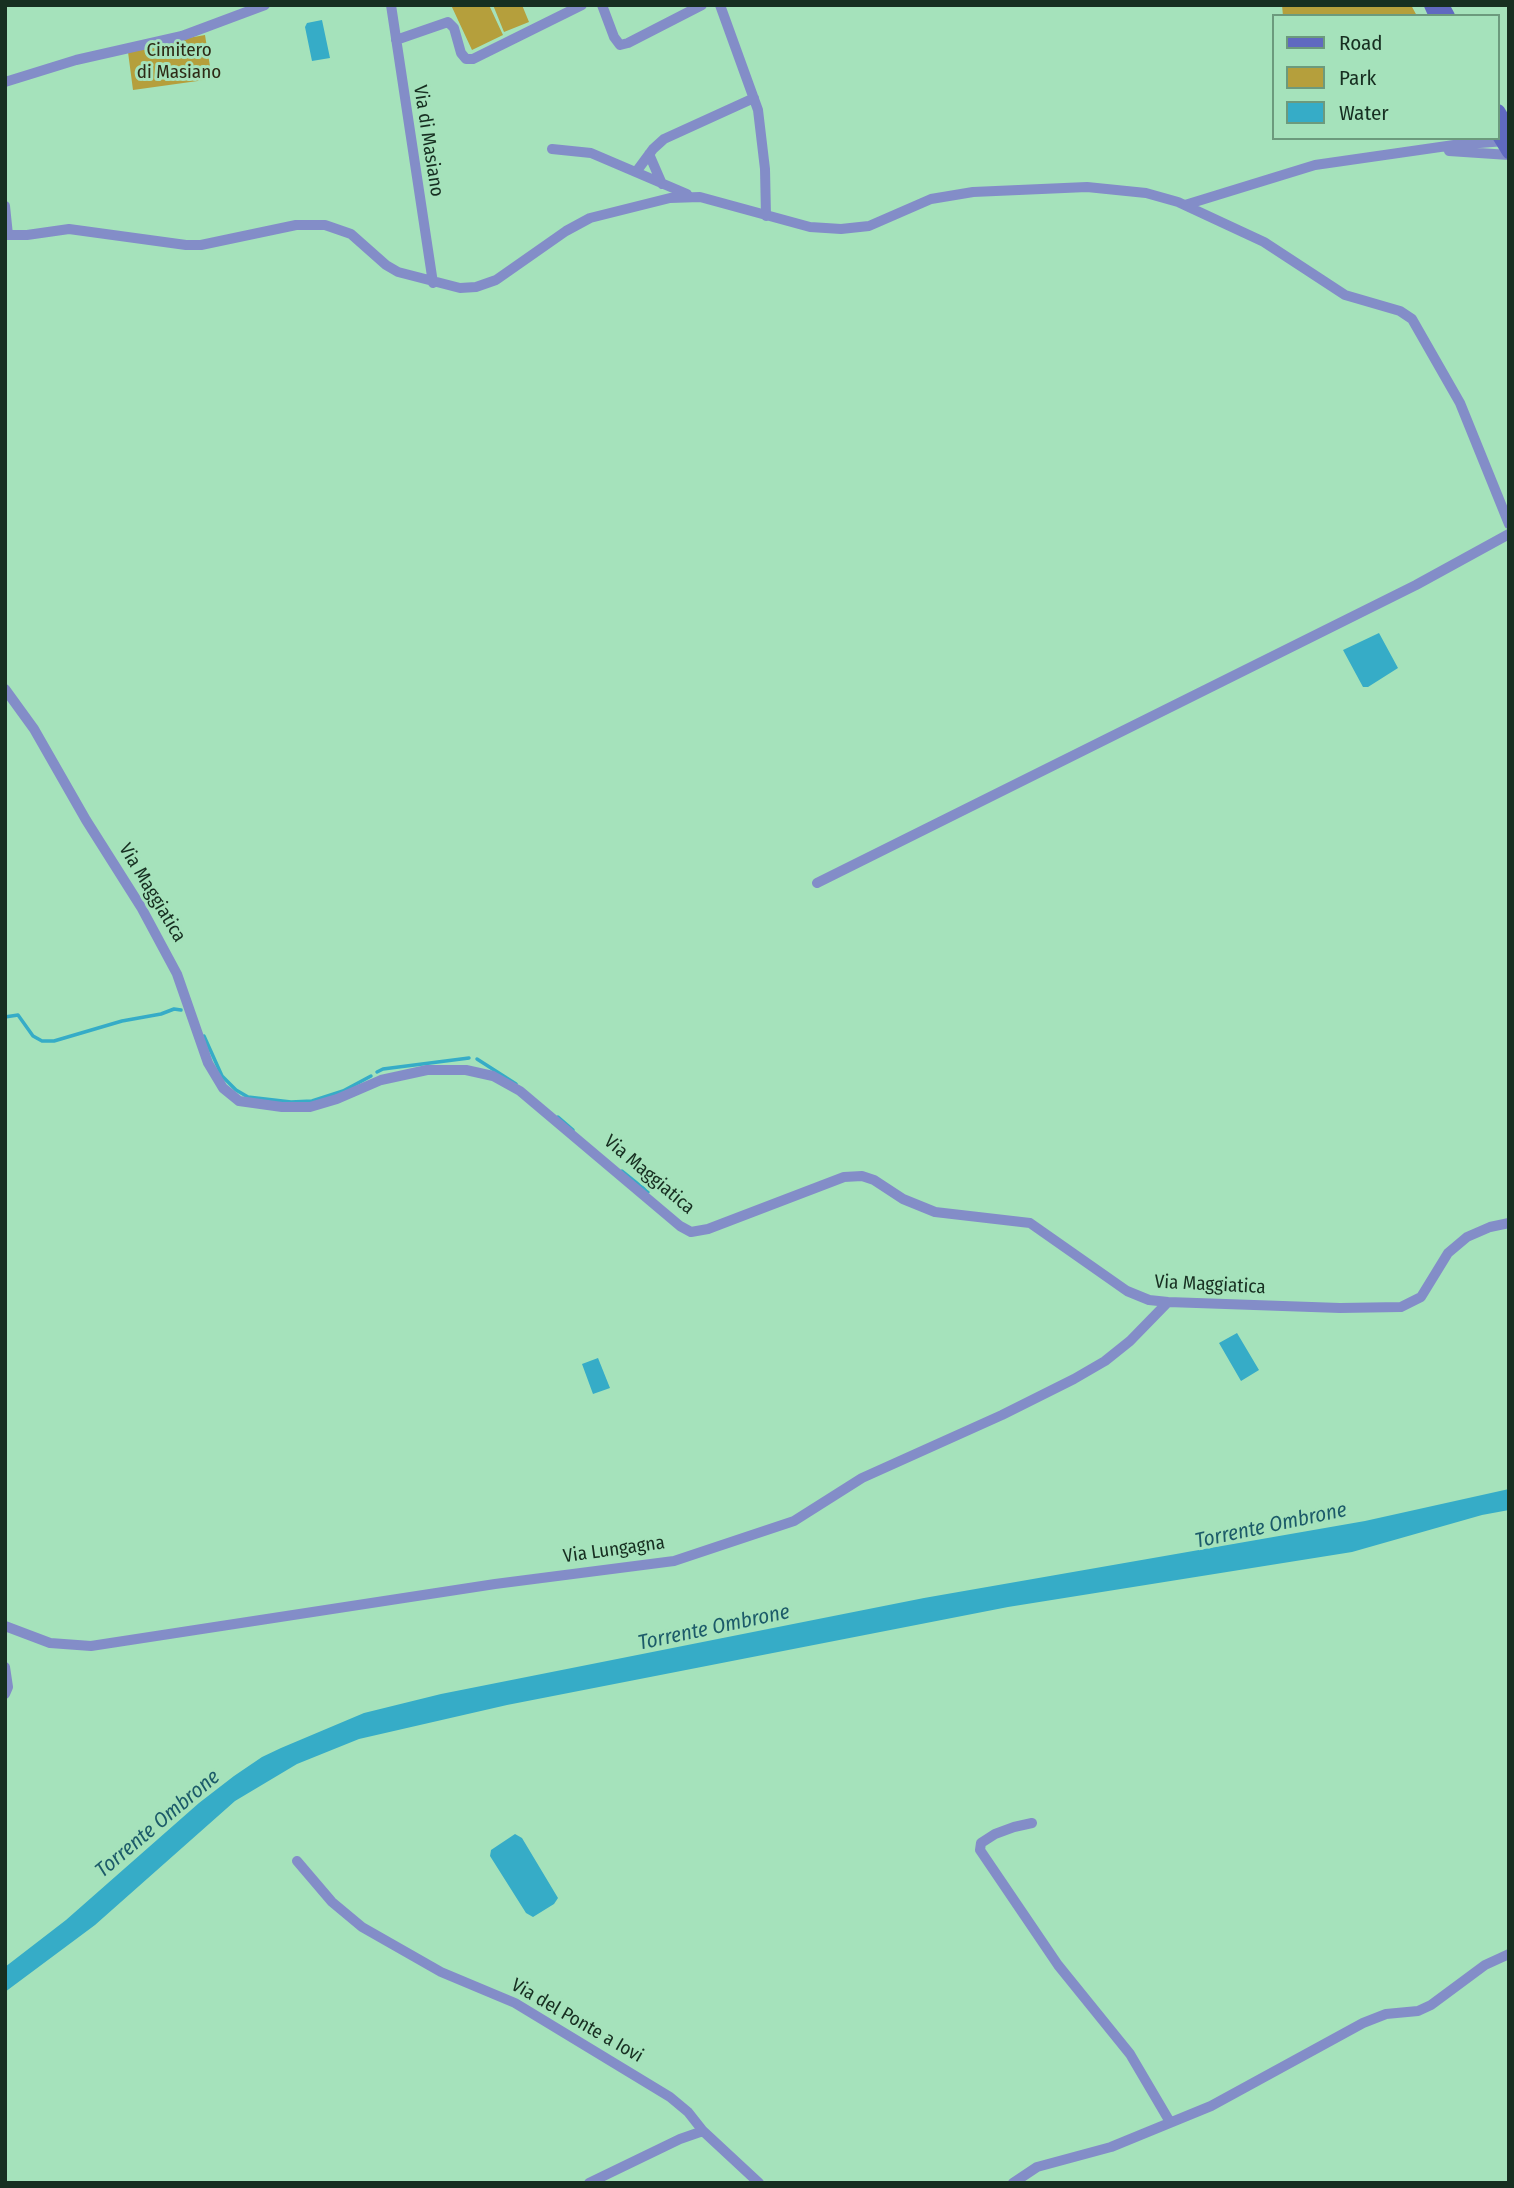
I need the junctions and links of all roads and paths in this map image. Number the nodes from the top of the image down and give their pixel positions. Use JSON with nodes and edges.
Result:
{"nodes":[{"id":1,"x":265,"y":5,"type":"edge"},
{"id":2,"x":391,"y":5,"type":"edge"},
{"id":3,"x":582,"y":5,"type":"edge"},
{"id":4,"x":602,"y":5,"type":"edge"},
{"id":5,"x":702,"y":5,"type":"edge"},
{"id":6,"x":720,"y":5,"type":"edge"},
{"id":7,"x":396,"y":40,"type":"junction"},
{"id":8,"x":5,"y":82,"type":"edge"},
{"id":9,"x":754,"y":98,"type":"junction"},
{"id":10,"x":1500,"y":119,"type":"edge"},
{"id":11,"x":1462,"y":140,"type":"edge"},
{"id":12,"x":1506,"y":142,"type":"edge"},
{"id":13,"x":1454,"y":145,"type":"junction"},
{"id":14,"x":552,"y":149,"type":"dead end"},
{"id":15,"x":1417,"y":150,"type":"junction"},
{"id":16,"x":649,"y":154,"type":"junction"},
{"id":17,"x":636,"y":172,"type":"junction"},
{"id":18,"x":662,"y":184,"type":"junction"},
{"id":19,"x":691,"y":196,"type":"junction"},
{"id":20,"x":1185,"y":205,"type":"junction"},
{"id":21,"x":5,"y":206,"type":"edge"},
{"id":22,"x":766,"y":216,"type":"junction"},
{"id":23,"x":6,"y":235,"type":"edge"},
{"id":24,"x":433,"y":282,"type":"junction"},
{"id":25,"x":1509,"y":524,"type":"edge"},
{"id":26,"x":1509,"y":534,"type":"edge"},
{"id":27,"x":5,"y":689,"type":"edge"},
{"id":28,"x":817,"y":883,"type":"dead end"},
{"id":29,"x":1509,"y":1223,"type":"edge"},
{"id":30,"x":1168,"y":1302,"type":"junction"},
{"id":31,"x":5,"y":1626,"type":"edge"},
{"id":32,"x":5,"y":1667,"type":"edge"},
{"id":33,"x":5,"y":1693,"type":"edge"},
{"id":34,"x":1032,"y":1823,"type":"dead end"},
{"id":35,"x":297,"y":1861,"type":"dead end"},
{"id":36,"x":1509,"y":1954,"type":"edge"},
{"id":37,"x":1170,"y":2122,"type":"junction"},
{"id":38,"x":703,"y":2131,"type":"junction"},
{"id":39,"x":589,"y":2183,"type":"edge"},
{"id":40,"x":759,"y":2183,"type":"edge"},
{"id":41,"x":1013,"y":2183,"type":"edge"}],
"edges":[{"from":1,"to":8,"type":"street"},
{"from":2,"to":7,"type":"street","name":"Via di Masiano"},
{"from":3,"to":7,"type":"street"},
{"from":4,"to":5,"type":"street"},
{"from":6,"to":9,"type":"street"},
{"from":7,"to":24,"type":"street","name":"Via di Masiano"},
{"from":9,"to":16,"type":"street"},
{"from":9,"to":22,"type":"street"},
{"from":10,"to":12,"type":"main road"},
{"from":11,"to":13,"type":"street"},
{"from":12,"to":13,"type":"street"},
{"from":12,"to":15,"type":"street"},
{"from":13,"to":15,"type":"street"},
{"from":14,"to":17,"type":"street"},
{"from":15,"to":20,"type":"street"},
{"from":16,"to":17,"type":"street"},
{"from":16,"to":18,"type":"street"},
{"from":17,"to":18,"type":"street"},
{"from":18,"to":19,"type":"street"},
{"from":19,"to":22,"type":"street"},
{"from":19,"to":24,"type":"street"},
{"from":20,"to":22,"type":"street"},
{"from":20,"to":25,"type":"street"},
{"from":21,"to":23,"type":"street"},
{"from":23,"to":24,"type":"street"},
{"from":26,"to":28,"type":"street"},
{"from":27,"to":30,"type":"street","name":"Via Maggiatica"},
{"from":29,"to":30,"type":"street","name":"Via Maggiatica"},
{"from":30,"to":31,"type":"street","name":"Via Lungagna"},
{"from":32,"to":33,"type":"street"},
{"from":34,"to":37,"type":"street"},
{"from":35,"to":38,"type":"street","name":"Via del Ponte a Iovi"},
{"from":36,"to":37,"type":"street"},
{"from":37,"to":41,"type":"street"},
{"from":38,"to":39,"type":"street"},
{"from":38,"to":40,"type":"street","name":"Via del Ponte a Iovi"}]}
